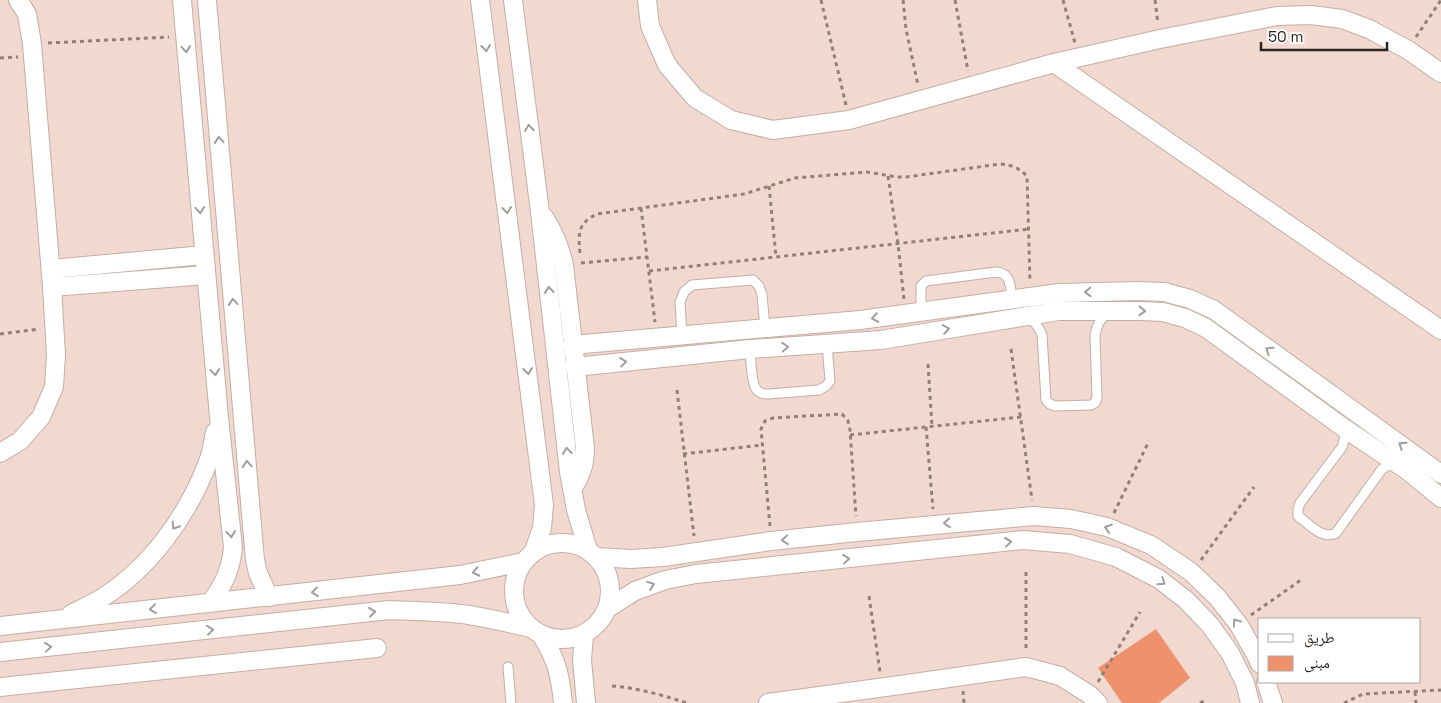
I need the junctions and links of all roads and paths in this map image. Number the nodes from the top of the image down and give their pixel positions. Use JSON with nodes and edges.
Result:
{"nodes":[{"id":1,"x":18,"y":0,"type":"edge"},
{"id":2,"x":182,"y":0,"type":"edge"},
{"id":3,"x":207,"y":0,"type":"edge"},
{"id":4,"x":480,"y":0,"type":"edge"},
{"id":5,"x":513,"y":0,"type":"edge"},
{"id":6,"x":648,"y":0,"type":"edge"},
{"id":7,"x":821,"y":0,"type":"edge"},
{"id":8,"x":903,"y":0,"type":"edge"},
{"id":9,"x":955,"y":0,"type":"edge"},
{"id":10,"x":1063,"y":0,"type":"edge"},
{"id":11,"x":1155,"y":0,"type":"edge"},
{"id":12,"x":1441,"y":0,"type":"edge"},
{"id":13,"x":185,"y":36,"type":"junction"},
{"id":14,"x":1160,"y":39,"type":"junction"},
{"id":15,"x":32,"y":44,"type":"junction"},
{"id":16,"x":1408,"y":50,"type":"junction"},
{"id":17,"x":1080,"y":57,"type":"junction"},
{"id":18,"x":1054,"y":63,"type":"junction"},
{"id":19,"x":1441,"y":73,"type":"edge"},
{"id":20,"x":970,"y":86,"type":"junction"},
{"id":21,"x":921,"y":100,"type":"junction"},
{"id":22,"x":849,"y":120,"type":"junction"},
{"id":23,"x":888,"y":176,"type":"junction"},
{"id":24,"x":769,"y":186,"type":"junction"},
{"id":25,"x":641,"y":208,"type":"junction"},
{"id":26,"x":540,"y":212,"type":"junction"},
{"id":27,"x":1029,"y":230,"type":"junction"},
{"id":28,"x":898,"y":244,"type":"junction"},
{"id":29,"x":204,"y":254,"type":"junction"},
{"id":30,"x":647,"y":257,"type":"junction"},
{"id":31,"x":776,"y":257,"type":"junction"},
{"id":32,"x":581,"y":263,"type":"junction"},
{"id":33,"x":50,"y":269,"type":"junction"},
{"id":34,"x":649,"y":271,"type":"junction"},
{"id":35,"x":582,"y":272,"type":"dead end"},
{"id":36,"x":206,"y":275,"type":"junction"},
{"id":37,"x":52,"y":287,"type":"junction"},
{"id":38,"x":1030,"y":297,"type":"junction"},
{"id":39,"x":1012,"y":300,"type":"junction"},
{"id":40,"x":1109,"y":311,"type":"junction"},
{"id":41,"x":913,"y":313,"type":"junction"},
{"id":42,"x":1020,"y":318,"type":"junction"},
{"id":43,"x":54,"y":327,"type":"junction"},
{"id":44,"x":765,"y":328,"type":"junction"},
{"id":45,"x":1441,"y":330,"type":"edge"},
{"id":46,"x":0,"y":334,"type":"edge"},
{"id":47,"x":682,"y":336,"type":"junction"},
{"id":48,"x":657,"y":338,"type":"junction"},
{"id":49,"x":827,"y":344,"type":"junction"},
{"id":50,"x":572,"y":345,"type":"junction"},
{"id":51,"x":750,"y":349,"type":"junction"},
{"id":52,"x":1011,"y":349,"type":"dead end"},
{"id":53,"x":928,"y":364,"type":"dead end"},
{"id":54,"x":575,"y":367,"type":"junction"},
{"id":55,"x":676,"y":390,"type":"dead end"},
{"id":56,"x":218,"y":416,"type":"junction"},
{"id":57,"x":1021,"y":417,"type":"junction"},
{"id":58,"x":926,"y":427,"type":"junction"},
{"id":59,"x":932,"y":427,"type":"junction"},
{"id":60,"x":1344,"y":428,"type":"junction"},
{"id":61,"x":850,"y":436,"type":"junction"},
{"id":62,"x":1149,"y":441,"type":"dead end"},
{"id":63,"x":762,"y":445,"type":"junction"},
{"id":64,"x":0,"y":453,"type":"edge"},
{"id":65,"x":683,"y":454,"type":"junction"},
{"id":66,"x":1396,"y":463,"type":"junction"},
{"id":67,"x":1441,"y":474,"type":"edge"},
{"id":68,"x":1254,"y":487,"type":"dead end"},
{"id":69,"x":572,"y":490,"type":"junction"},
{"id":70,"x":1441,"y":498,"type":"edge"},
{"id":71,"x":1034,"y":516,"type":"junction"},
{"id":72,"x":934,"y":524,"type":"junction"},
{"id":73,"x":1107,"y":527,"type":"junction"},
{"id":74,"x":857,"y":532,"type":"junction"},
{"id":75,"x":771,"y":541,"type":"junction"},
{"id":76,"x":696,"y":552,"type":"junction"},
{"id":77,"x":593,"y":553,"type":"junction"},
{"id":78,"x":529,"y":557,"type":"junction"},
{"id":79,"x":1026,"y":572,"type":"dead end"},
{"id":80,"x":1191,"y":572,"type":"junction"},
{"id":81,"x":1301,"y":580,"type":"dead end"},
{"id":82,"x":869,"y":596,"type":"dead end"},
{"id":83,"x":269,"y":597,"type":"junction"},
{"id":84,"x":210,"y":603,"type":"junction"},
{"id":85,"x":608,"y":608,"type":"junction"},
{"id":86,"x":1140,"y":612,"type":"dead end"},
{"id":87,"x":64,"y":618,"type":"junction"},
{"id":88,"x":1239,"y":624,"type":"junction"},
{"id":89,"x":0,"y":626,"type":"edge"},
{"id":90,"x":536,"y":632,"type":"junction"},
{"id":91,"x":584,"y":635,"type":"junction"},
{"id":92,"x":377,"y":648,"type":"dead end"},
{"id":93,"x":0,"y":652,"type":"edge"},
{"id":94,"x":1258,"y":659,"type":"edge"},
{"id":95,"x":508,"y":667,"type":"dead end"},
{"id":96,"x":1026,"y":667,"type":"junction"},
{"id":97,"x":1266,"y":683,"type":"edge"},
{"id":98,"x":612,"y":686,"type":"dead end"},
{"id":99,"x":0,"y":687,"type":"edge"},
{"id":100,"x":882,"y":688,"type":"junction"},
{"id":101,"x":1441,"y":690,"type":"edge"},
{"id":102,"x":1414,"y":692,"type":"junction"},
{"id":103,"x":1094,"y":699,"type":"edge"},
{"id":104,"x":511,"y":703,"type":"edge"},
{"id":105,"x":563,"y":703,"type":"edge"},
{"id":106,"x":586,"y":703,"type":"edge"},
{"id":107,"x":687,"y":703,"type":"edge"},
{"id":108,"x":768,"y":703,"type":"edge"},
{"id":109,"x":1250,"y":703,"type":"edge"},
{"id":110,"x":1273,"y":703,"type":"edge"},
{"id":111,"x":1344,"y":703,"type":"edge"},
{"id":112,"x":1416,"y":703,"type":"edge"}],
"edges":[{"from":1,"to":15,"type":"street"},
{"from":2,"to":13,"type":"street"},
{"from":83,"to":3,"type":"street","one_way":true},
{"from":4,"to":78,"type":"street","one_way":true},
{"from":26,"to":5,"type":"street","one_way":true},
{"from":6,"to":22,"type":"street"},
{"from":7,"to":22,"type":"path"},
{"from":8,"to":21,"type":"path"},
{"from":9,"to":20,"type":"path"},
{"from":10,"to":17,"type":"path"},
{"from":11,"to":14,"type":"path"},
{"from":12,"to":16,"type":"path"},
{"from":13,"to":15,"type":"path"},
{"from":13,"to":29,"type":"street","one_way":true},
{"from":14,"to":16,"type":"street"},
{"from":14,"to":17,"type":"street"},
{"from":15,"to":33,"type":"street"},
{"from":16,"to":19,"type":"street"},
{"from":17,"to":18,"type":"street"},
{"from":18,"to":20,"type":"street"},
{"from":18,"to":45,"type":"street"},
{"from":20,"to":21,"type":"street"},
{"from":21,"to":22,"type":"street"},
{"from":23,"to":24,"type":"path"},
{"from":23,"to":27,"type":"path"},
{"from":23,"to":28,"type":"path"},
{"from":24,"to":25,"type":"path"},
{"from":24,"to":31,"type":"path"},
{"from":25,"to":30,"type":"path"},
{"from":25,"to":32,"type":"path"},
{"from":26,"to":50,"type":"street"},
{"from":69,"to":26,"type":"street","one_way":true},
{"from":27,"to":28,"type":"path"},
{"from":27,"to":38,"type":"path"},
{"from":28,"to":31,"type":"path"},
{"from":28,"to":41,"type":"path"},
{"from":29,"to":33,"type":"street"},
{"from":29,"to":36,"type":"street"},
{"from":30,"to":32,"type":"path"},
{"from":30,"to":34,"type":"path"},
{"from":31,"to":34,"type":"path"},
{"from":32,"to":35,"type":"path"},
{"from":33,"to":37,"type":"street"},
{"from":34,"to":48,"type":"path"},
{"from":36,"to":37,"type":"street"},
{"from":36,"to":56,"type":"street","one_way":true},
{"from":37,"to":43,"type":"street"},
{"from":38,"to":39,"type":"street"},
{"from":67,"to":38,"type":"street","one_way":true},
{"from":39,"to":41,"type":"street"},
{"from":39,"to":41,"type":"lane"},
{"from":39,"to":42,"type":"street"},
{"from":40,"to":42,"type":"street"},
{"from":40,"to":42,"type":"lane"},
{"from":40,"to":60,"type":"street","one_way":true},
{"from":41,"to":44,"type":"street","one_way":true},
{"from":49,"to":42,"type":"street","one_way":true},
{"from":43,"to":46,"type":"path"},
{"from":43,"to":64,"type":"street"},
{"from":44,"to":47,"type":"street"},
{"from":44,"to":47,"type":"lane"},
{"from":47,"to":48,"type":"street"},
{"from":48,"to":50,"type":"street"},
{"from":51,"to":49,"type":"street","one_way":true},
{"from":49,"to":51,"type":"lane"},
{"from":50,"to":54,"type":"street"},
{"from":54,"to":51,"type":"street","one_way":true},
{"from":52,"to":57,"type":"path"},
{"from":53,"to":59,"type":"path"},
{"from":54,"to":69,"type":"street"},
{"from":55,"to":65,"type":"path"},
{"from":56,"to":84,"type":"street","one_way":true},
{"from":56,"to":87,"type":"street","one_way":true},
{"from":57,"to":59,"type":"path"},
{"from":57,"to":71,"type":"path"},
{"from":58,"to":59,"type":"path"},
{"from":58,"to":61,"type":"path"},
{"from":58,"to":72,"type":"path"},
{"from":60,"to":66,"type":"street"},
{"from":60,"to":66,"type":"lane"},
{"from":61,"to":63,"type":"path"},
{"from":61,"to":74,"type":"path"},
{"from":62,"to":73,"type":"path"},
{"from":63,"to":65,"type":"path"},
{"from":63,"to":75,"type":"path"},
{"from":65,"to":76,"type":"path"},
{"from":66,"to":70,"type":"street"},
{"from":68,"to":80,"type":"path"},
{"from":69,"to":77,"type":"street"},
{"from":71,"to":72,"type":"street","one_way":true},
{"from":71,"to":73,"type":"street"},
{"from":72,"to":74,"type":"street"},
{"from":80,"to":73,"type":"street","one_way":true},
{"from":74,"to":75,"type":"street","one_way":true},
{"from":75,"to":76,"type":"street"},
{"from":76,"to":77,"type":"street"},
{"from":77,"to":78,"type":"street"},
{"from":77,"to":85,"type":"street"},
{"from":78,"to":83,"type":"street","one_way":true},
{"from":78,"to":90,"type":"street"},
{"from":79,"to":96,"type":"path"},
{"from":88,"to":80,"type":"street","one_way":true},
{"from":81,"to":88,"type":"path"},
{"from":82,"to":100,"type":"path"},
{"from":83,"to":84,"type":"street"},
{"from":84,"to":87,"type":"street","one_way":true},
{"from":85,"to":91,"type":"street"},
{"from":85,"to":109,"type":"street","one_way":true},
{"from":86,"to":103,"type":"path"},
{"from":87,"to":89,"type":"street"},
{"from":88,"to":94,"type":"street"},
{"from":90,"to":91,"type":"street"},
{"from":93,"to":90,"type":"street","one_way":true},
{"from":90,"to":105,"type":"street"},
{"from":91,"to":106,"type":"street"},
{"from":92,"to":99,"type":"street"},
{"from":95,"to":104,"type":"lane"},
{"from":96,"to":100,"type":"street"},
{"from":96,"to":103,"type":"street"},
{"from":97,"to":110,"type":"street"},
{"from":98,"to":107,"type":"path"},
{"from":100,"to":108,"type":"street"},
{"from":101,"to":102,"type":"path"},
{"from":102,"to":111,"type":"path"},
{"from":102,"to":112,"type":"path"}]}
